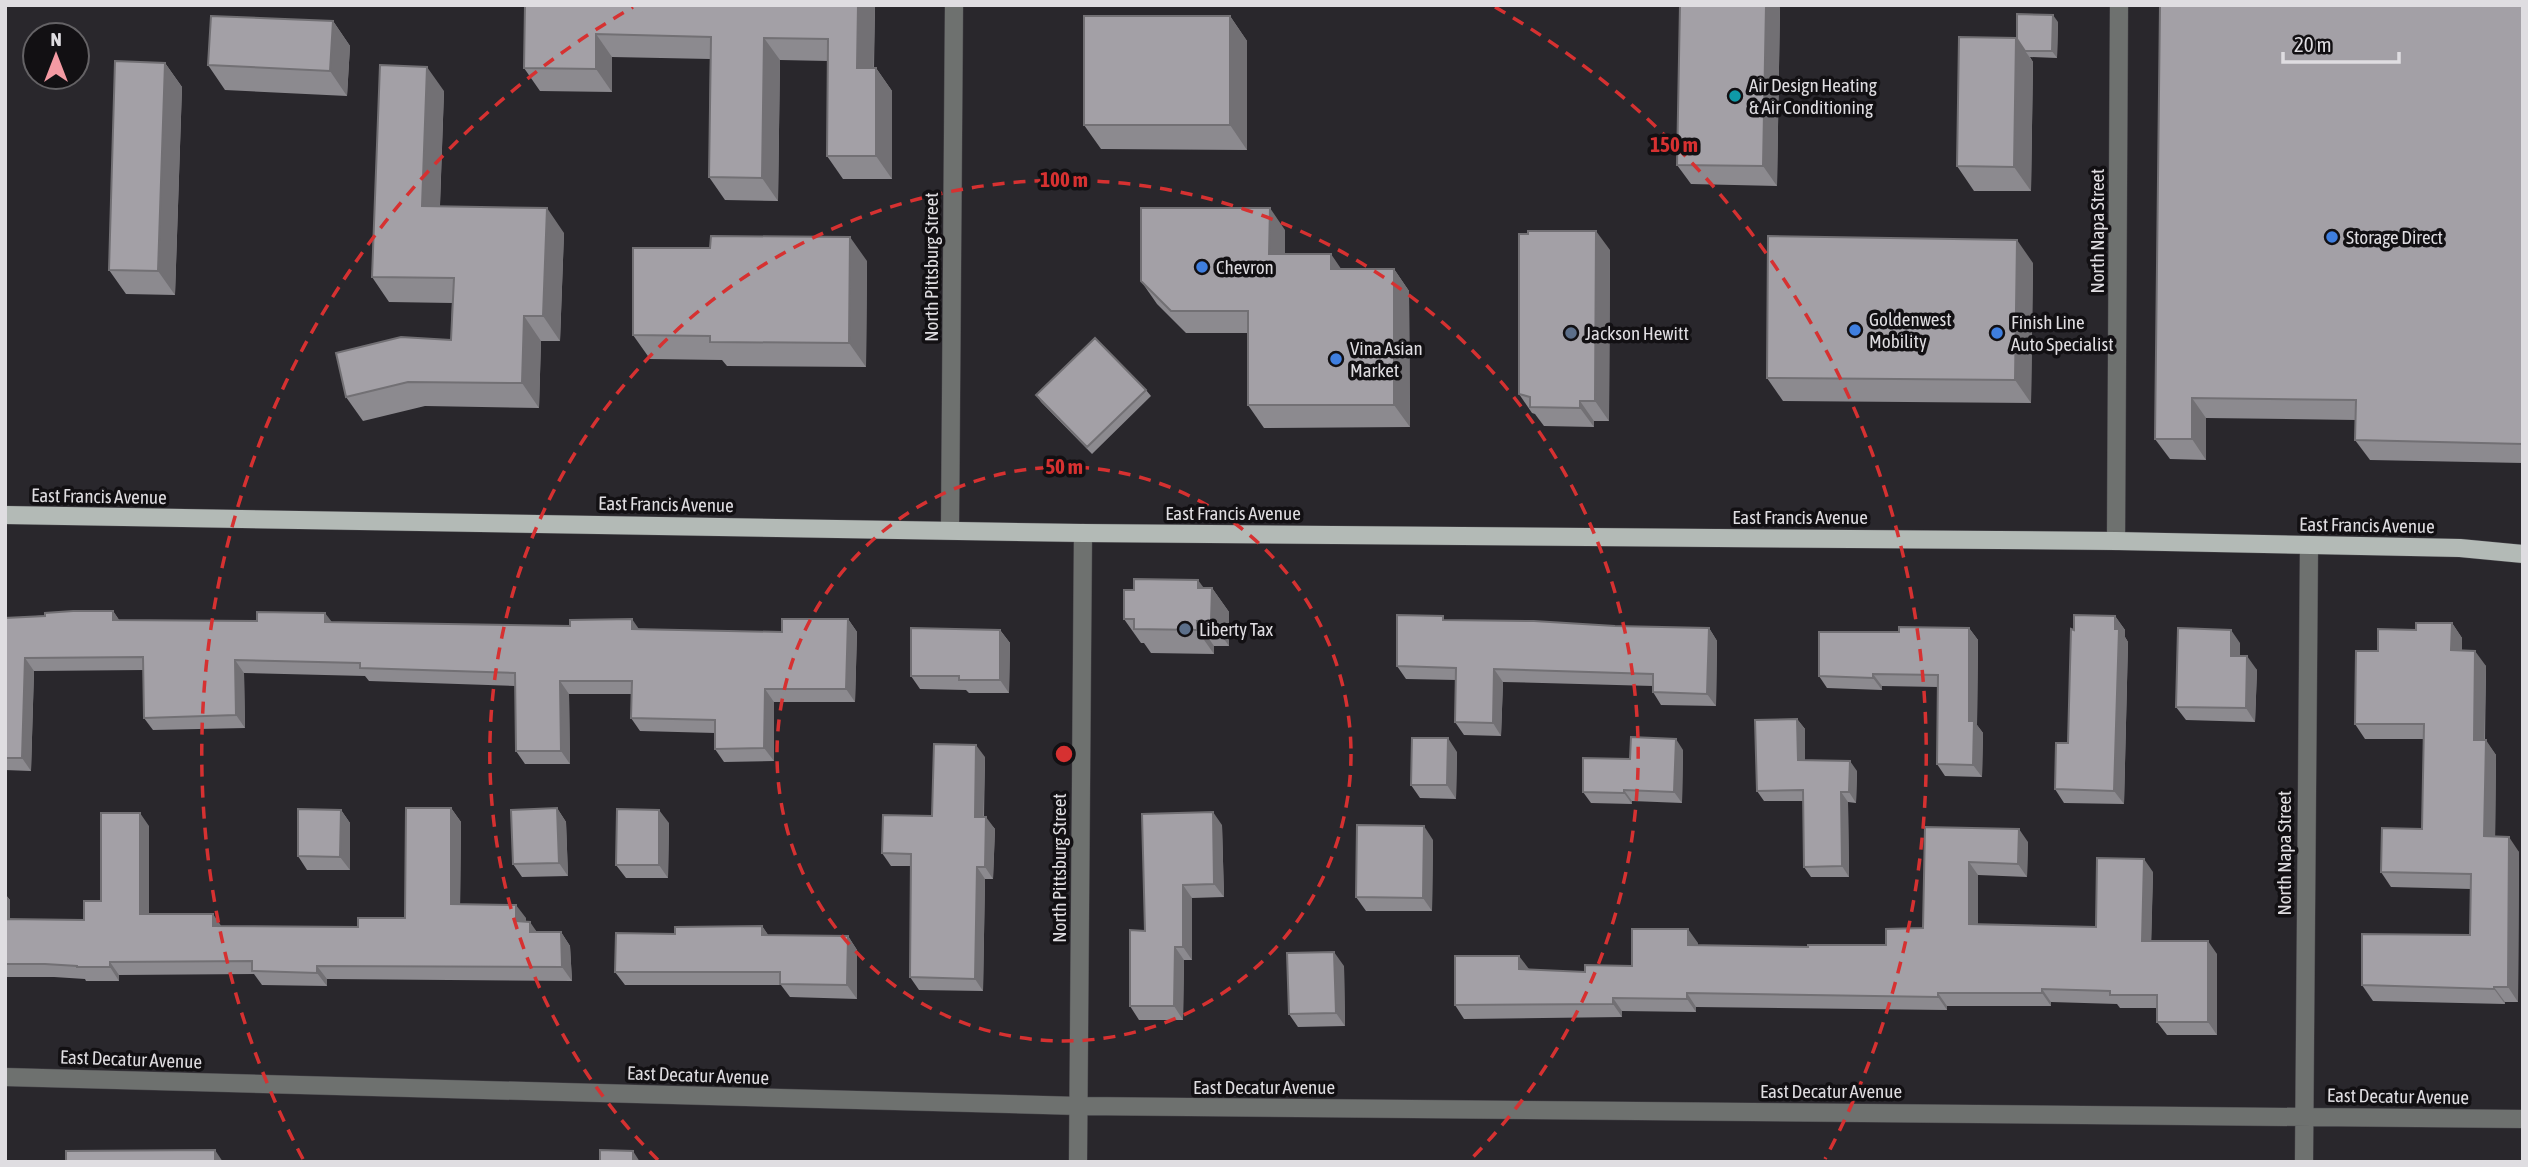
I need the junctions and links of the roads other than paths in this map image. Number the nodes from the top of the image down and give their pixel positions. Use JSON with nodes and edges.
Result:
{"nodes":[{"id":1,"x":954,"y":5,"type":"edge"},
{"id":2,"x":2119,"y":5,"type":"edge"},
{"id":3,"x":5,"y":515,"type":"edge"},
{"id":4,"x":950,"y":529,"type":"junction"},
{"id":5,"x":1083,"y":533,"type":"junction"},
{"id":6,"x":2116,"y":541,"type":"junction"},
{"id":7,"x":2309,"y":545,"type":"junction"},
{"id":8,"x":2523,"y":545,"type":"edge"},
{"id":9,"x":2460,"y":548,"type":"junction"},
{"id":10,"x":2523,"y":554,"type":"edge"},
{"id":11,"x":5,"y":1077,"type":"edge"},
{"id":12,"x":1079,"y":1106,"type":"junction"},
{"id":13,"x":2304,"y":1116,"type":"junction"},
{"id":14,"x":2523,"y":1119,"type":"edge"},
{"id":15,"x":1078,"y":1162,"type":"edge"},
{"id":16,"x":2304,"y":1162,"type":"edge"}],
"edges":[{"from":1,"to":4,"type":"street","name":"North Pittsburg Street"},
{"from":2,"to":6,"type":"street","name":"North Napa Street"},
{"from":3,"to":4,"type":"main road","name":"East Francis Avenue"},
{"from":4,"to":5,"type":"main road","name":"East Francis Avenue"},
{"from":5,"to":6,"type":"main road","name":"East Francis Avenue"},
{"from":5,"to":12,"type":"street","name":"North Pittsburg Street"},
{"from":6,"to":7,"type":"main road","name":"East Francis Avenue"},
{"from":7,"to":9,"type":"main road","name":"East Francis Avenue"},
{"from":7,"to":13,"type":"street","name":"North Napa Street"},
{"from":8,"to":9,"type":"main road","name":"East Francis Avenue"},
{"from":9,"to":10,"type":"main road","name":"East Francis Avenue"},
{"from":11,"to":12,"type":"street","name":"East Decatur Avenue"},
{"from":12,"to":13,"type":"street","name":"East Decatur Avenue"},
{"from":12,"to":15,"type":"street","name":"North Pittsburg Street"},
{"from":13,"to":14,"type":"street","name":"East Decatur Avenue"},
{"from":13,"to":16,"type":"street","name":"North Napa Street"}]}
